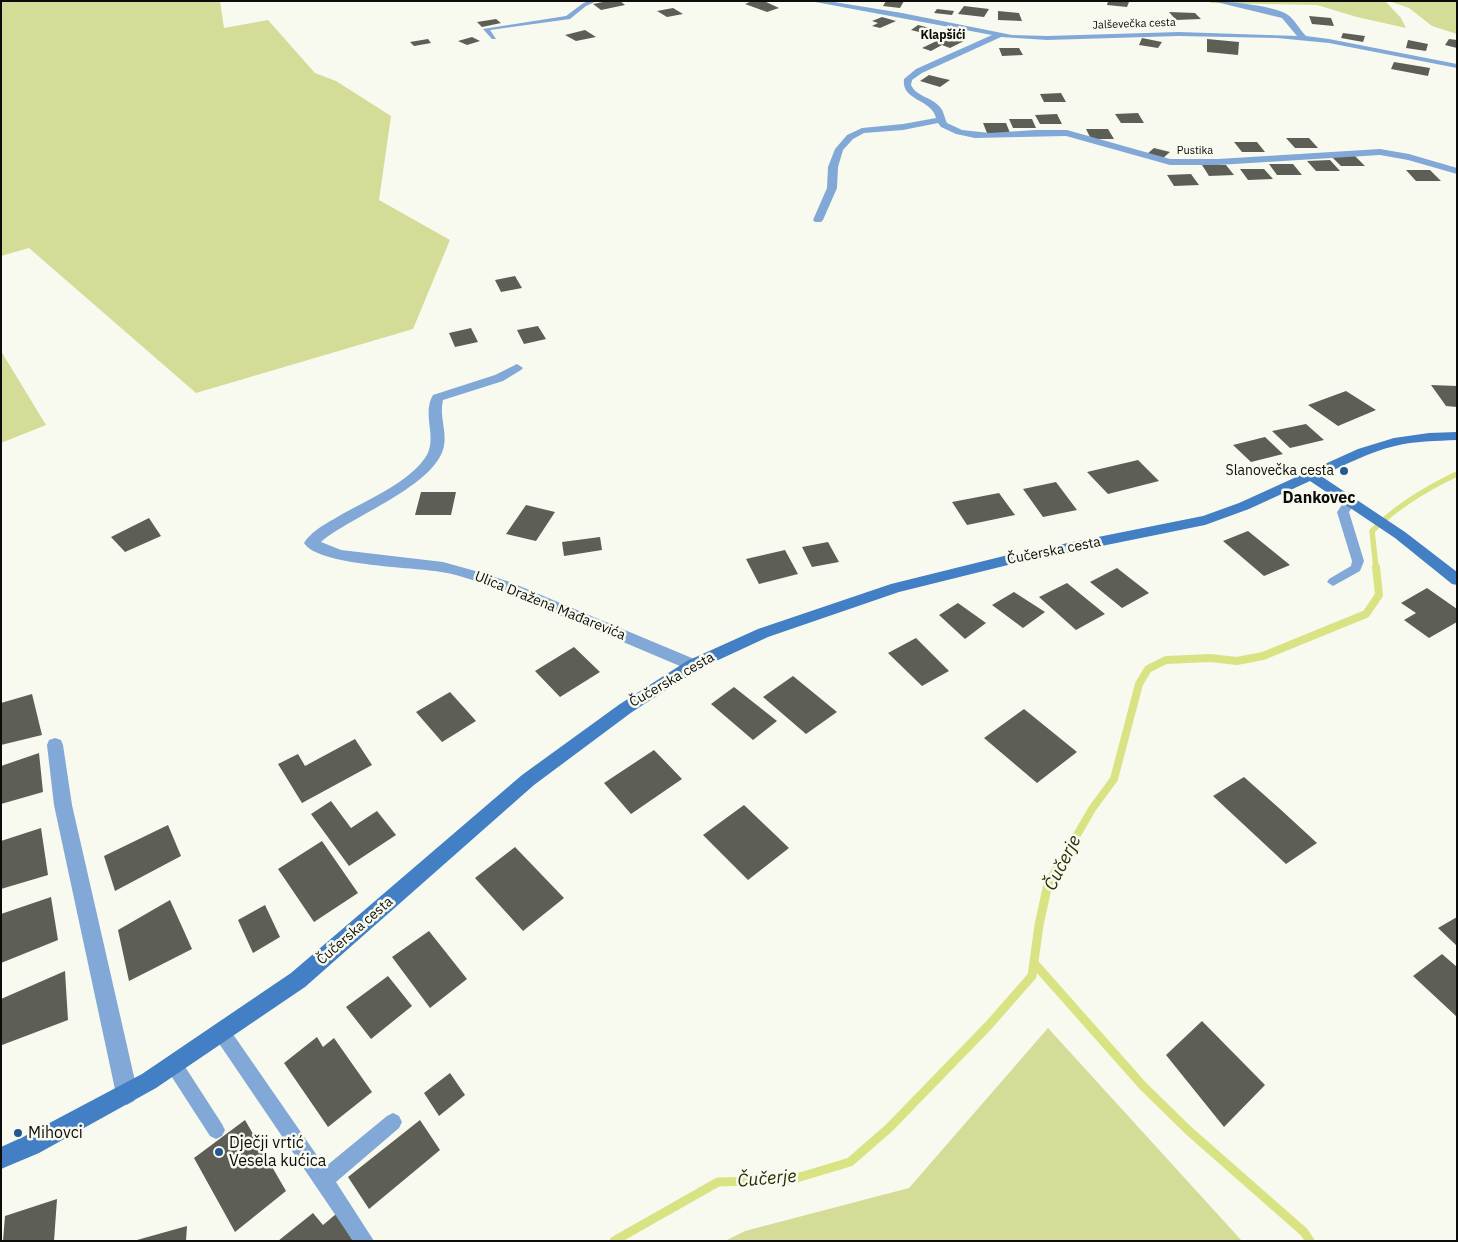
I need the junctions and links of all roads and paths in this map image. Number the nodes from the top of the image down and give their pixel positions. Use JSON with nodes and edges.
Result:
{"nodes":[{"id":1,"x":594,"y":1,"type":"edge"},
{"id":2,"x":812,"y":1,"type":"edge"},
{"id":3,"x":1215,"y":1,"type":"edge"},
{"id":4,"x":1000,"y":35,"type":"junction"},
{"id":5,"x":494,"y":38,"type":"dead end"},
{"id":6,"x":1304,"y":38,"type":"junction"},
{"id":7,"x":1457,"y":66,"type":"edge"},
{"id":8,"x":940,"y":120,"type":"junction"},
{"id":9,"x":1457,"y":172,"type":"edge"},
{"id":10,"x":818,"y":220,"type":"dead end"},
{"id":11,"x":517,"y":368,"type":"dead end"},
{"id":12,"x":1457,"y":436,"type":"edge"},
{"id":13,"x":1311,"y":476,"type":"junction"},
{"id":14,"x":1350,"y":502,"type":"junction"},
{"id":15,"x":1457,"y":580,"type":"edge"},
{"id":16,"x":1333,"y":582,"type":"dead end"},
{"id":17,"x":694,"y":665,"type":"junction"},
{"id":18,"x":55,"y":745,"type":"dead end"},
{"id":19,"x":222,"y":1033,"type":"junction"},
{"id":20,"x":174,"y":1065,"type":"junction"},
{"id":21,"x":127,"y":1094,"type":"junction"},
{"id":22,"x":393,"y":1122,"type":"dead end"},
{"id":23,"x":216,"y":1130,"type":"dead end"},
{"id":24,"x":1,"y":1158,"type":"edge"},
{"id":25,"x":324,"y":1180,"type":"junction"},
{"id":26,"x":365,"y":1241,"type":"edge"}],
"edges":[{"from":1,"to":5,"type":"lane"},
{"from":2,"to":4,"type":"street","name":"Jalševečka cesta"},
{"from":3,"to":6,"type":"street"},
{"from":4,"to":6,"type":"street","name":"Jalševečka cesta"},
{"from":4,"to":8,"type":"street","name":"Pustika"},
{"from":6,"to":7,"type":"street","name":"Jalševečka cesta"},
{"from":8,"to":9,"type":"street","name":"Pustika"},
{"from":8,"to":10,"type":"street"},
{"from":11,"to":17,"type":"street","name":"Ulica Dražena Mađarevića"},
{"from":12,"to":13,"type":"street","name":"Čučerska cesta"},
{"from":13,"to":14,"type":"street"},
{"from":13,"to":17,"type":"street","name":"Čučerska cesta"},
{"from":14,"to":15,"type":"street"},
{"from":14,"to":16,"type":"lane"},
{"from":17,"to":19,"type":"street","name":"Čučerska cesta"},
{"from":18,"to":21,"type":"street"},
{"from":19,"to":20,"type":"street","name":"Čučerska cesta"},
{"from":19,"to":25,"type":"lane"},
{"from":20,"to":21,"type":"street","name":"Čučerska cesta"},
{"from":20,"to":23,"type":"lane"},
{"from":21,"to":24,"type":"street","name":"Čučerska cesta"},
{"from":22,"to":25,"type":"lane"},
{"from":25,"to":26,"type":"lane"}]}
